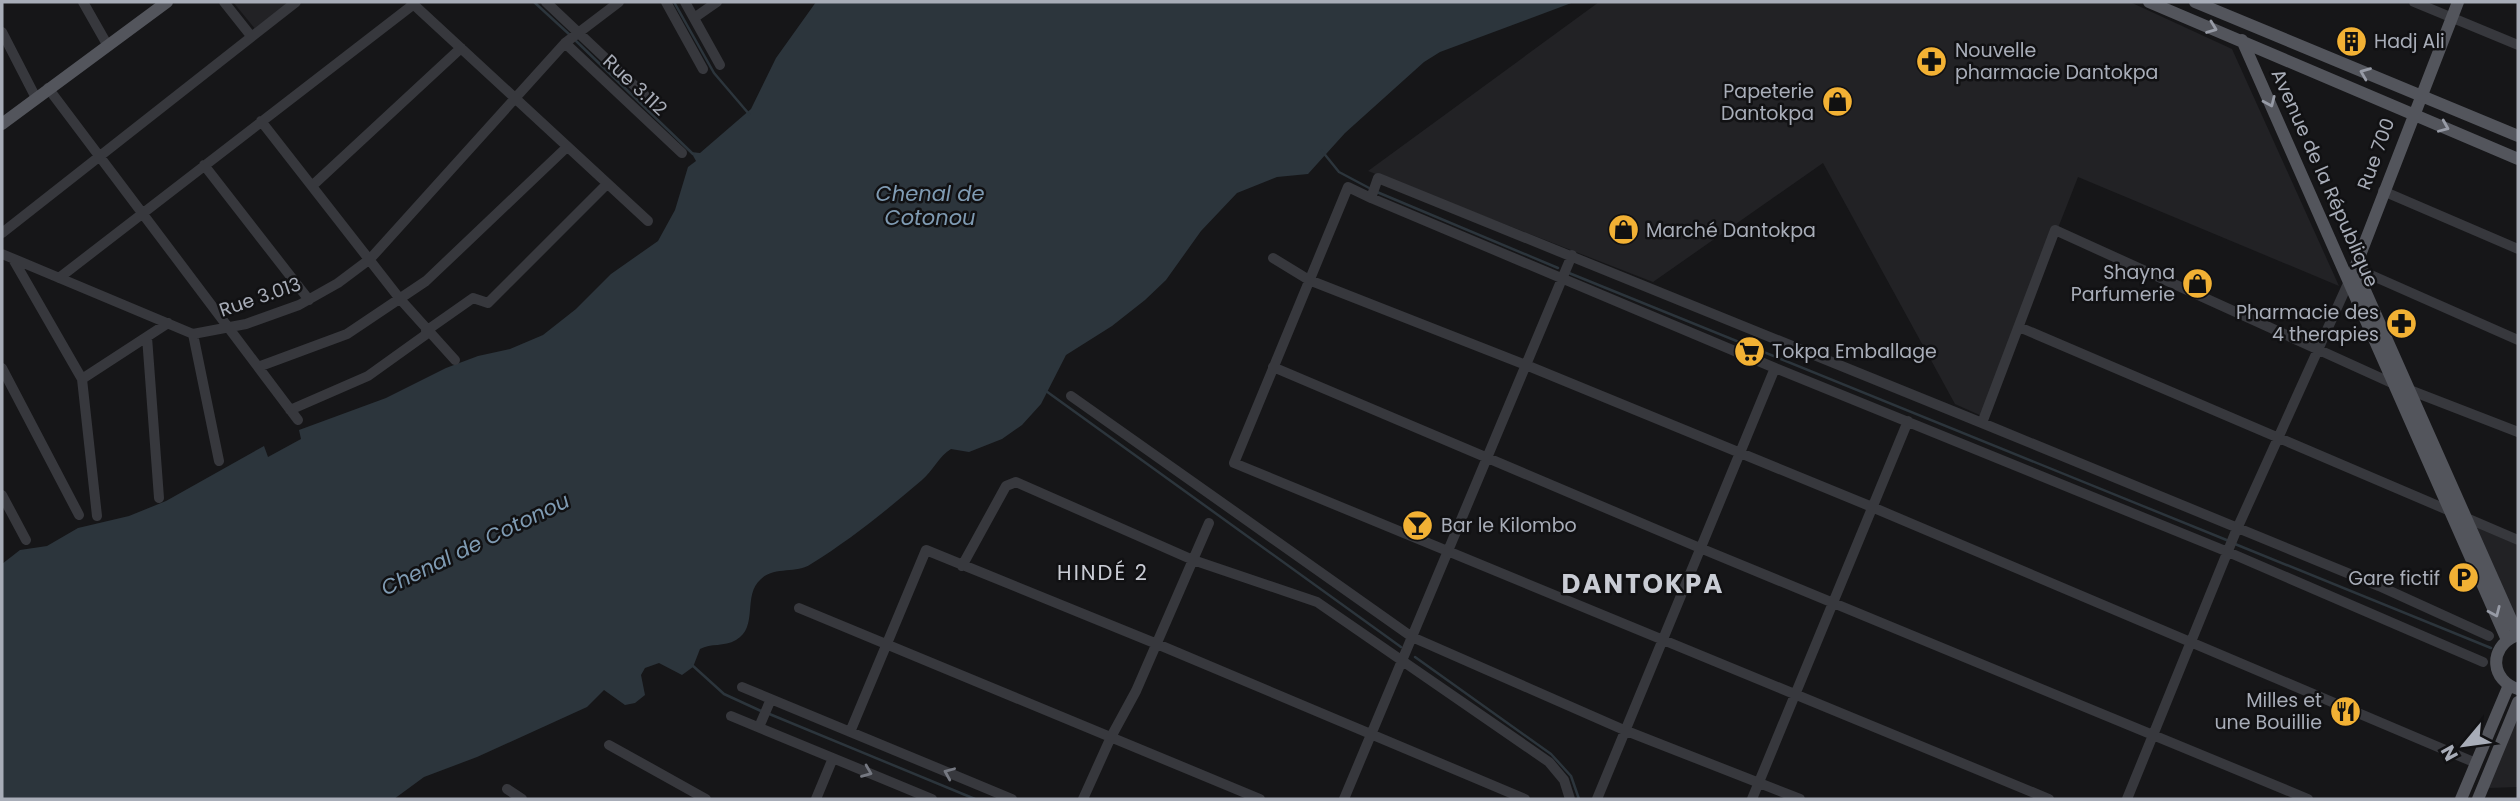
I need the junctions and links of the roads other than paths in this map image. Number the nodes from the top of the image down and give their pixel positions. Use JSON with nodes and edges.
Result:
{"nodes":[{"id":1,"x":83,"y":2,"type":"edge"},
{"id":2,"x":167,"y":2,"type":"edge"},
{"id":3,"x":224,"y":2,"type":"edge"},
{"id":4,"x":296,"y":2,"type":"edge"},
{"id":5,"x":546,"y":2,"type":"edge"},
{"id":6,"x":620,"y":2,"type":"edge"},
{"id":7,"x":666,"y":2,"type":"edge"},
{"id":8,"x":685,"y":2,"type":"edge"},
{"id":9,"x":717,"y":2,"type":"edge"},
{"id":10,"x":2149,"y":2,"type":"edge"},
{"id":11,"x":2195,"y":2,"type":"edge"},
{"id":12,"x":2414,"y":2,"type":"edge"},
{"id":13,"x":2458,"y":2,"type":"edge"},
{"id":14,"x":413,"y":3,"type":"edge"},
{"id":15,"x":694,"y":18,"type":"junction"},
{"id":16,"x":2451,"y":18,"type":"junction"},
{"id":17,"x":2,"y":32,"type":"edge"},
{"id":18,"x":579,"y":32,"type":"junction"},
{"id":19,"x":251,"y":36,"type":"junction"},
{"id":20,"x":2242,"y":40,"type":"junction"},
{"id":21,"x":565,"y":43,"type":"junction"},
{"id":22,"x":108,"y":46,"type":"junction"},
{"id":23,"x":2518,"y":46,"type":"edge"},
{"id":24,"x":461,"y":48,"type":"junction"},
{"id":25,"x":720,"y":65,"type":"dead end"},
{"id":26,"x":703,"y":69,"type":"dead end"},
{"id":27,"x":48,"y":88,"type":"junction"},
{"id":28,"x":2420,"y":94,"type":"junction"},
{"id":29,"x":36,"y":98,"type":"junction"},
{"id":30,"x":515,"y":98,"type":"junction"},
{"id":31,"x":658,"y":108,"type":"dead end"},
{"id":32,"x":2412,"y":114,"type":"junction"},
{"id":33,"x":261,"y":121,"type":"junction"},
{"id":34,"x":2,"y":124,"type":"edge"},
{"id":35,"x":2518,"y":136,"type":"edge"},
{"id":36,"x":567,"y":147,"type":"junction"},
{"id":37,"x":682,"y":153,"type":"dead end"},
{"id":38,"x":100,"y":156,"type":"junction"},
{"id":39,"x":2518,"y":159,"type":"edge"},
{"id":40,"x":204,"y":165,"type":"junction"},
{"id":41,"x":607,"y":184,"type":"junction"},
{"id":42,"x":312,"y":186,"type":"junction"},
{"id":43,"x":2383,"y":191,"type":"junction"},
{"id":44,"x":1371,"y":198,"type":"junction"},
{"id":45,"x":142,"y":213,"type":"junction"},
{"id":46,"x":648,"y":222,"type":"dead end"},
{"id":47,"x":2,"y":233,"type":"edge"},
{"id":48,"x":2518,"y":248,"type":"edge"},
{"id":49,"x":2,"y":254,"type":"edge"},
{"id":50,"x":1572,"y":255,"type":"junction"},
{"id":51,"x":13,"y":258,"type":"junction"},
{"id":52,"x":1273,"y":258,"type":"dead end"},
{"id":53,"x":370,"y":259,"type":"junction"},
{"id":54,"x":2354,"y":268,"type":"junction"},
{"id":55,"x":59,"y":278,"type":"junction"},
{"id":56,"x":1562,"y":279,"type":"junction"},
{"id":57,"x":1309,"y":281,"type":"junction"},
{"id":58,"x":2349,"y":281,"type":"junction"},
{"id":59,"x":400,"y":299,"type":"junction"},
{"id":60,"x":309,"y":300,"type":"junction"},
{"id":61,"x":168,"y":323,"type":"junction"},
{"id":62,"x":2020,"y":327,"type":"junction"},
{"id":63,"x":229,"y":328,"type":"junction"},
{"id":64,"x":427,"y":332,"type":"junction"},
{"id":65,"x":193,"y":334,"type":"junction"},
{"id":66,"x":147,"y":337,"type":"junction"},
{"id":67,"x":2518,"y":340,"type":"edge"},
{"id":68,"x":2318,"y":348,"type":"junction"},
{"id":69,"x":455,"y":360,"type":"dead end"},
{"id":70,"x":1526,"y":365,"type":"junction"},
{"id":71,"x":1273,"y":367,"type":"junction"},
{"id":72,"x":258,"y":368,"type":"junction"},
{"id":73,"x":1775,"y":368,"type":"junction"},
{"id":74,"x":2,"y":369,"type":"edge"},
{"id":75,"x":82,"y":379,"type":"junction"},
{"id":76,"x":2394,"y":384,"type":"junction"},
{"id":77,"x":2409,"y":390,"type":"junction"},
{"id":78,"x":1071,"y":396,"type":"dead end"},
{"id":79,"x":290,"y":410,"type":"junction"},
{"id":80,"x":298,"y":420,"type":"dead end"},
{"id":81,"x":1908,"y":421,"type":"junction"},
{"id":82,"x":1982,"y":423,"type":"junction"},
{"id":83,"x":2518,"y":432,"type":"edge"},
{"id":84,"x":2279,"y":436,"type":"junction"},
{"id":85,"x":1740,"y":452,"type":"junction"},
{"id":86,"x":1487,"y":457,"type":"junction"},
{"id":87,"x":219,"y":461,"type":"dead end"},
{"id":88,"x":2,"y":495,"type":"edge"},
{"id":89,"x":159,"y":498,"type":"dead end"},
{"id":90,"x":1872,"y":507,"type":"junction"},
{"id":91,"x":2449,"y":509,"type":"junction"},
{"id":92,"x":79,"y":515,"type":"dead end"},
{"id":93,"x":97,"y":516,"type":"dead end"},
{"id":94,"x":2465,"y":516,"type":"junction"},
{"id":95,"x":1209,"y":523,"type":"dead end"},
{"id":96,"x":2237,"y":530,"type":"junction"},
{"id":97,"x":26,"y":540,"type":"dead end"},
{"id":98,"x":2518,"y":540,"type":"edge"},
{"id":99,"x":1700,"y":548,"type":"junction"},
{"id":100,"x":1448,"y":549,"type":"junction"},
{"id":101,"x":2229,"y":550,"type":"junction"},
{"id":102,"x":1193,"y":560,"type":"junction"},
{"id":103,"x":962,"y":566,"type":"junction"},
{"id":104,"x":1833,"y":603,"type":"junction"},
{"id":105,"x":799,"y":608,"type":"dead end"},
{"id":106,"x":2489,"y":635,"type":"dead end"},
{"id":107,"x":1412,"y":637,"type":"junction"},
{"id":108,"x":2514,"y":637,"type":"edge"},
{"id":109,"x":1662,"y":639,"type":"junction"},
{"id":110,"x":1157,"y":643,"type":"junction"},
{"id":111,"x":2191,"y":643,"type":"junction"},
{"id":112,"x":887,"y":644,"type":"junction"},
{"id":113,"x":1403,"y":658,"type":"junction"},
{"id":114,"x":2483,"y":662,"type":"dead end"},
{"id":115,"x":742,"y":687,"type":"dead end"},
{"id":116,"x":2514,"y":687,"type":"edge"},
{"id":117,"x":1795,"y":694,"type":"junction"},
{"id":118,"x":769,"y":702,"type":"junction"},
{"id":119,"x":2518,"y":702,"type":"edge"},
{"id":120,"x":731,"y":716,"type":"dead end"},
{"id":121,"x":761,"y":723,"type":"junction"},
{"id":122,"x":1624,"y":730,"type":"junction"},
{"id":123,"x":850,"y":732,"type":"junction"},
{"id":124,"x":1371,"y":734,"type":"junction"},
{"id":125,"x":2153,"y":736,"type":"junction"},
{"id":126,"x":1111,"y":737,"type":"junction"},
{"id":127,"x":609,"y":745,"type":"dead end"},
{"id":128,"x":833,"y":758,"type":"junction"},
{"id":129,"x":2476,"y":763,"type":"junction"},
{"id":130,"x":1759,"y":782,"type":"junction"},
{"id":131,"x":507,"y":789,"type":"dead end"},
{"id":132,"x":522,"y":799,"type":"edge"},
{"id":133,"x":706,"y":799,"type":"edge"},
{"id":134,"x":816,"y":799,"type":"edge"},
{"id":135,"x":932,"y":799,"type":"edge"},
{"id":136,"x":1012,"y":799,"type":"edge"},
{"id":137,"x":1083,"y":799,"type":"edge"},
{"id":138,"x":1260,"y":799,"type":"edge"},
{"id":139,"x":1344,"y":799,"type":"edge"},
{"id":140,"x":1525,"y":799,"type":"edge"},
{"id":141,"x":1570,"y":799,"type":"edge"},
{"id":142,"x":1597,"y":799,"type":"edge"},
{"id":143,"x":1752,"y":799,"type":"edge"},
{"id":144,"x":1800,"y":799,"type":"edge"},
{"id":145,"x":2049,"y":799,"type":"edge"},
{"id":146,"x":2127,"y":799,"type":"edge"},
{"id":147,"x":2308,"y":799,"type":"edge"},
{"id":148,"x":2461,"y":799,"type":"edge"},
{"id":149,"x":2478,"y":799,"type":"edge"}],
"edges":[{"from":1,"to":22,"type":"street"},
{"from":2,"to":22,"type":"main road"},
{"from":3,"to":19,"type":"street"},
{"from":4,"to":19,"type":"street"},
{"from":5,"to":18,"type":"street","name":"Rue 3.112"},
{"from":6,"to":18,"type":"street","name":"Rue 3.013"},
{"from":7,"to":26,"type":"street"},
{"from":8,"to":15,"type":"street"},
{"from":9,"to":15,"type":"street"},
{"from":10,"to":20,"type":"main road","one_way":true},
{"from":28,"to":11,"type":"main road","one_way":true},
{"from":12,"to":16,"type":"street"},
{"from":13,"to":16,"type":"main road","name":"Rue 700"},
{"from":14,"to":24,"type":"street"},
{"from":14,"to":33,"type":"street"},
{"from":15,"to":25,"type":"street"},
{"from":16,"to":23,"type":"street"},
{"from":16,"to":28,"type":"main road","name":"Rue 700"},
{"from":17,"to":29,"type":"street"},
{"from":18,"to":21,"type":"street","name":"Rue 3.013"},
{"from":18,"to":31,"type":"street","name":"Rue 3.112"},
{"from":19,"to":38,"type":"street"},
{"from":20,"to":32,"type":"main road"},
{"from":20,"to":58,"type":"main road","name":"Avenue de la République","one_way":true},
{"from":21,"to":30,"type":"street","name":"Rue 3.013"},
{"from":21,"to":37,"type":"street","name":"Rue 3.112"},
{"from":22,"to":27,"type":"main road"},
{"from":24,"to":30,"type":"street"},
{"from":24,"to":42,"type":"street"},
{"from":27,"to":29,"type":"main road"},
{"from":27,"to":38,"type":"street"},
{"from":28,"to":32,"type":"main road","name":"Rue 700"},
{"from":28,"to":35,"type":"main road"},
{"from":29,"to":34,"type":"main road"},
{"from":30,"to":36,"type":"street"},
{"from":30,"to":53,"type":"street","name":"Rue 3.013"},
{"from":32,"to":39,"type":"main road","one_way":true},
{"from":32,"to":43,"type":"main road","name":"Rue 700"},
{"from":33,"to":40,"type":"street"},
{"from":33,"to":42,"type":"street"},
{"from":36,"to":41,"type":"street"},
{"from":36,"to":59,"type":"street"},
{"from":38,"to":45,"type":"street"},
{"from":38,"to":47,"type":"street"},
{"from":40,"to":45,"type":"street"},
{"from":40,"to":60,"type":"street"},
{"from":41,"to":46,"type":"street"},
{"from":41,"to":64,"type":"street"},
{"from":42,"to":53,"type":"street"},
{"from":43,"to":48,"type":"street"},
{"from":43,"to":54,"type":"main road","name":"Rue 700"},
{"from":44,"to":50,"type":"street"},
{"from":44,"to":56,"type":"street"},
{"from":44,"to":57,"type":"street"},
{"from":45,"to":55,"type":"street"},
{"from":45,"to":63,"type":"street"},
{"from":49,"to":51,"type":"street"},
{"from":50,"to":56,"type":"street"},
{"from":50,"to":82,"type":"street"},
{"from":51,"to":55,"type":"street"},
{"from":51,"to":75,"type":"street"},
{"from":52,"to":57,"type":"street"},
{"from":53,"to":59,"type":"street"},
{"from":53,"to":60,"type":"street","name":"Rue 3.013"},
{"from":54,"to":58,"type":"street"},
{"from":54,"to":67,"type":"street"},
{"from":54,"to":77,"type":"main road","name":"Avenue de la République"},
{"from":55,"to":61,"type":"street"},
{"from":56,"to":70,"type":"street"},
{"from":56,"to":73,"type":"street"},
{"from":57,"to":70,"type":"street"},
{"from":57,"to":71,"type":"street"},
{"from":58,"to":68,"type":"street"},
{"from":58,"to":76,"type":"main road","name":"Avenue de la République"},
{"from":59,"to":64,"type":"street"},
{"from":59,"to":72,"type":"street"},
{"from":60,"to":63,"type":"street","name":"Rue 3.013"},
{"from":61,"to":65,"type":"street"},
{"from":61,"to":66,"type":"street"},
{"from":62,"to":68,"type":"street"},
{"from":62,"to":82,"type":"street"},
{"from":62,"to":84,"type":"street"},
{"from":63,"to":65,"type":"street","name":"Rue 3.013"},
{"from":63,"to":72,"type":"street"},
{"from":64,"to":69,"type":"street"},
{"from":64,"to":79,"type":"street"},
{"from":65,"to":87,"type":"street"},
{"from":66,"to":75,"type":"street"},
{"from":66,"to":89,"type":"street"},
{"from":68,"to":76,"type":"street"},
{"from":68,"to":84,"type":"street"},
{"from":70,"to":85,"type":"street"},
{"from":70,"to":86,"type":"street"},
{"from":71,"to":86,"type":"street"},
{"from":71,"to":100,"type":"street"},
{"from":72,"to":79,"type":"street"},
{"from":73,"to":81,"type":"street"},
{"from":73,"to":85,"type":"street"},
{"from":74,"to":92,"type":"street"},
{"from":75,"to":93,"type":"street"},
{"from":76,"to":77,"type":"street"},
{"from":76,"to":91,"type":"main road","name":"Avenue de la République"},
{"from":77,"to":83,"type":"street"},
{"from":77,"to":94,"type":"main road","name":"Avenue de la République"},
{"from":78,"to":107,"type":"street"},
{"from":79,"to":80,"type":"street"},
{"from":81,"to":90,"type":"street"},
{"from":81,"to":101,"type":"street"},
{"from":82,"to":96,"type":"street"},
{"from":84,"to":91,"type":"street"},
{"from":84,"to":96,"type":"street"},
{"from":85,"to":90,"type":"street"},
{"from":85,"to":99,"type":"street"},
{"from":86,"to":99,"type":"street"},
{"from":86,"to":100,"type":"street"},
{"from":88,"to":97,"type":"street"},
{"from":90,"to":104,"type":"street"},
{"from":90,"to":111,"type":"street"},
{"from":91,"to":94,"type":"street"},
{"from":91,"to":108,"type":"main road","name":"Avenue de la République","one_way":true},
{"from":94,"to":98,"type":"street"},
{"from":94,"to":108,"type":"main road","name":"Avenue de la République"},
{"from":95,"to":102,"type":"street"},
{"from":96,"to":101,"type":"street"},
{"from":96,"to":106,"type":"street"},
{"from":99,"to":104,"type":"street"},
{"from":99,"to":109,"type":"street"},
{"from":100,"to":107,"type":"street"},
{"from":100,"to":109,"type":"street"},
{"from":101,"to":111,"type":"street"},
{"from":101,"to":114,"type":"street"},
{"from":102,"to":103,"type":"street"},
{"from":102,"to":110,"type":"street"},
{"from":102,"to":113,"type":"street"},
{"from":103,"to":110,"type":"street"},
{"from":103,"to":112,"type":"street"},
{"from":104,"to":117,"type":"street"},
{"from":104,"to":125,"type":"street"},
{"from":105,"to":112,"type":"street"},
{"from":107,"to":113,"type":"street"},
{"from":107,"to":122,"type":"street"},
{"from":108,"to":116,"type":"main road"},
{"from":109,"to":117,"type":"street"},
{"from":109,"to":122,"type":"street"},
{"from":110,"to":124,"type":"street"},
{"from":110,"to":126,"type":"street"},
{"from":111,"to":125,"type":"street"},
{"from":111,"to":129,"type":"street"},
{"from":112,"to":123,"type":"street"},
{"from":112,"to":126,"type":"street"},
{"from":113,"to":124,"type":"street"},
{"from":113,"to":141,"type":"street"},
{"from":115,"to":118,"type":"street"},
{"from":116,"to":129,"type":"main road"},
{"from":117,"to":130,"type":"street"},
{"from":117,"to":145,"type":"street"},
{"from":118,"to":121,"type":"street"},
{"from":118,"to":123,"type":"street"},
{"from":119,"to":149,"type":"main road"},
{"from":120,"to":121,"type":"street"},
{"from":121,"to":128,"type":"street"},
{"from":122,"to":130,"type":"street"},
{"from":122,"to":142,"type":"street"},
{"from":136,"to":123,"type":"street","one_way":true},
{"from":124,"to":139,"type":"street"},
{"from":124,"to":140,"type":"street"},
{"from":125,"to":146,"type":"street"},
{"from":125,"to":147,"type":"street"},
{"from":126,"to":137,"type":"street"},
{"from":126,"to":138,"type":"street"},
{"from":127,"to":133,"type":"street"},
{"from":128,"to":134,"type":"street"},
{"from":128,"to":135,"type":"street","one_way":true},
{"from":129,"to":148,"type":"main road"},
{"from":130,"to":143,"type":"street"},
{"from":130,"to":144,"type":"street"},
{"from":131,"to":132,"type":"street"}]}
